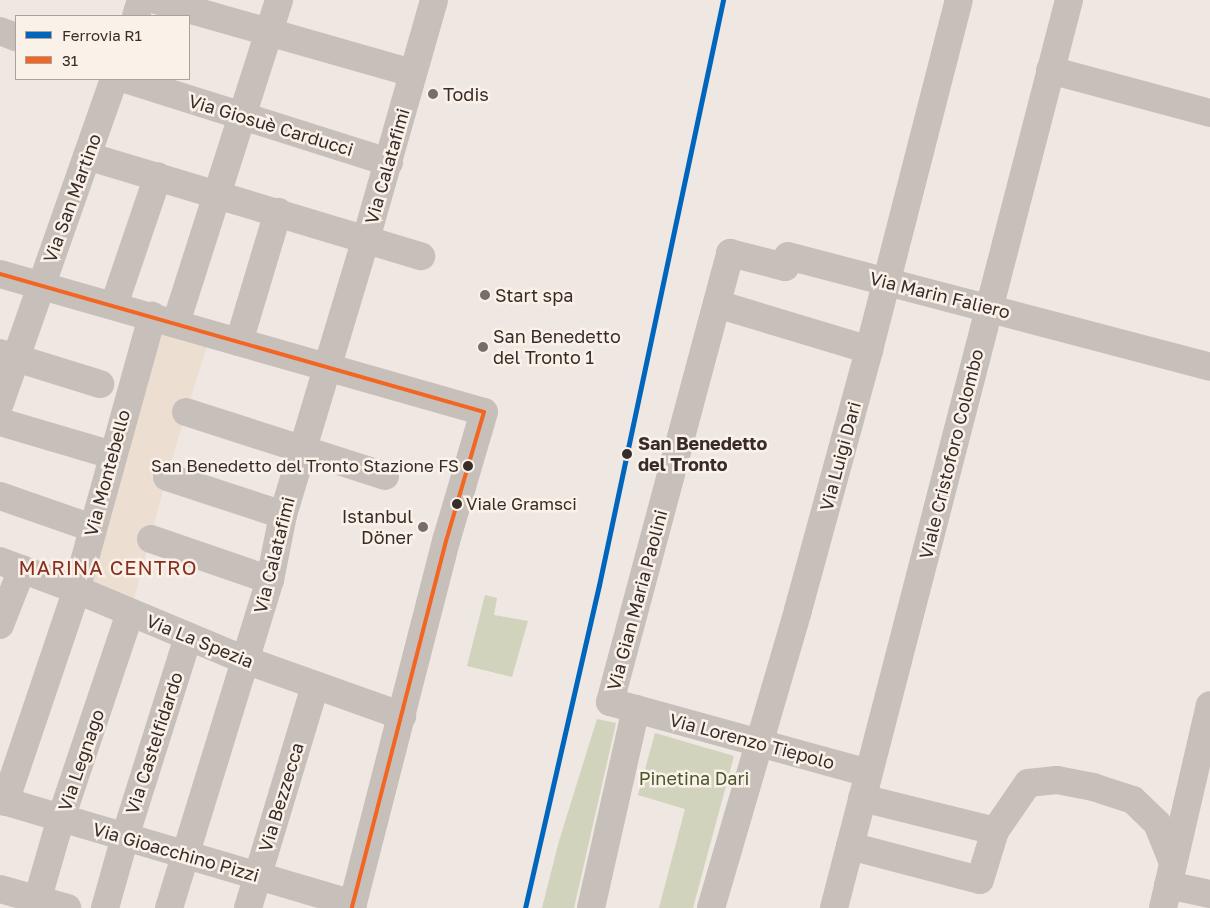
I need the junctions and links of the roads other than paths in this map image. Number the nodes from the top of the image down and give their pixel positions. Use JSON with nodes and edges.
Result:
{"nodes":[{"id":1,"x":141,"y":0,"type":"edge"},
{"id":2,"x":156,"y":0,"type":"edge"},
{"id":3,"x":278,"y":0,"type":"edge"},
{"id":4,"x":434,"y":0,"type":"edge"},
{"id":5,"x":959,"y":0,"type":"edge"},
{"id":6,"x":1069,"y":0,"type":"edge"},
{"id":7,"x":136,"y":15,"type":"edge"},
{"id":8,"x":0,"y":31,"type":"edge"},
{"id":9,"x":269,"y":33,"type":"junction"},
{"id":10,"x":15,"y":37,"type":"edge"},
{"id":11,"x":1050,"y":70,"type":"junction"},
{"id":12,"x":412,"y":73,"type":"junction"},
{"id":13,"x":114,"y":80,"type":"edge"},
{"id":14,"x":128,"y":80,"type":"edge"},
{"id":15,"x":1210,"y":113,"type":"edge"},
{"id":16,"x":243,"y":117,"type":"junction"},
{"id":17,"x":87,"y":156,"type":"junction"},
{"id":18,"x":389,"y":162,"type":"junction"},
{"id":19,"x":158,"y":176,"type":"junction"},
{"id":20,"x":218,"y":194,"type":"junction"},
{"id":21,"x":278,"y":212,"type":"junction"},
{"id":22,"x":366,"y":239,"type":"junction"},
{"id":23,"x":420,"y":256,"type":"dead end"},
{"id":24,"x":0,"y":274,"type":"edge"},
{"id":25,"x":886,"y":281,"type":"junction"},
{"id":26,"x":41,"y":285,"type":"junction"},
{"id":27,"x":717,"y":304,"type":"junction"},
{"id":28,"x":114,"y":305,"type":"junction"},
{"id":29,"x":989,"y":307,"type":"junction"},
{"id":30,"x":164,"y":319,"type":"junction"},
{"id":31,"x":240,"y":342,"type":"junction"},
{"id":32,"x":869,"y":350,"type":"junction"},
{"id":33,"x":9,"y":355,"type":"edge"},
{"id":34,"x":1210,"y":367,"type":"edge"},
{"id":35,"x":327,"y":368,"type":"junction"},
{"id":36,"x":100,"y":384,"type":"dead end"},
{"id":37,"x":0,"y":403,"type":"edge"},
{"id":38,"x":186,"y":412,"type":"dead end"},
{"id":39,"x":0,"y":422,"type":"edge"},
{"id":40,"x":303,"y":450,"type":"junction"},
{"id":41,"x":112,"y":455,"type":"junction"},
{"id":42,"x":385,"y":476,"type":"dead end"},
{"id":43,"x":167,"y":477,"type":"dead end"},
{"id":44,"x":0,"y":496,"type":"edge"},
{"id":45,"x":283,"y":515,"type":"junction"},
{"id":46,"x":92,"y":528,"type":"junction"},
{"id":47,"x":151,"y":539,"type":"dead end"},
{"id":48,"x":11,"y":565,"type":"edge"},
{"id":49,"x":270,"y":580,"type":"junction"},
{"id":50,"x":75,"y":589,"type":"junction"},
{"id":51,"x":130,"y":613,"type":"junction"},
{"id":52,"x":0,"y":625,"type":"edge"},
{"id":53,"x":188,"y":637,"type":"junction"},
{"id":54,"x":245,"y":660,"type":"junction"},
{"id":55,"x":315,"y":686,"type":"junction"},
{"id":56,"x":1210,"y":705,"type":"edge"},
{"id":57,"x":636,"y":709,"type":"junction"},
{"id":58,"x":402,"y":716,"type":"junction"},
{"id":59,"x":760,"y":743,"type":"junction"},
{"id":60,"x":865,"y":786,"type":"junction"},
{"id":61,"x":3,"y":801,"type":"edge"},
{"id":62,"x":61,"y":818,"type":"junction"},
{"id":63,"x":995,"y":831,"type":"junction"},
{"id":64,"x":125,"y":837,"type":"junction"},
{"id":65,"x":850,"y":846,"type":"junction"},
{"id":66,"x":184,"y":853,"type":"junction"},
{"id":67,"x":256,"y":875,"type":"junction"},
{"id":68,"x":1168,"y":885,"type":"edge"},
{"id":69,"x":0,"y":889,"type":"edge"},
{"id":70,"x":1210,"y":894,"type":"edge"},
{"id":71,"x":36,"y":904,"type":"edge"},
{"id":72,"x":352,"y":906,"type":"edge"},
{"id":73,"x":67,"y":908,"type":"edge"},
{"id":74,"x":105,"y":908,"type":"edge"},
{"id":75,"x":169,"y":908,"type":"edge"},
{"id":76,"x":248,"y":908,"type":"edge"},
{"id":77,"x":591,"y":908,"type":"edge"},
{"id":78,"x":711,"y":908,"type":"edge"},
{"id":79,"x":834,"y":908,"type":"edge"}],
"edges":[{"from":1,"to":7,"type":"street"},
{"from":2,"to":9,"type":"street"},
{"from":3,"to":9,"type":"street","name":"Via Montebello"},
{"from":4,"to":12,"type":"street","name":"Via Calatafimi"},
{"from":5,"to":25,"type":"street","name":"Via Luigi Dari"},
{"from":6,"to":11,"type":"street","name":"Viale Cristoforo Colombo"},
{"from":8,"to":10,"type":"street"},
{"from":9,"to":12,"type":"street"},
{"from":9,"to":16,"type":"street","name":"Via Montebello"},
{"from":11,"to":15,"type":"street"},
{"from":11,"to":29,"type":"street","name":"Viale Cristoforo Colombo"},
{"from":12,"to":18,"type":"street","name":"Via Calatafimi"},
{"from":13,"to":17,"type":"street","name":"Via San Martino"},
{"from":14,"to":16,"type":"street","name":"Via Giosuè Carducci"},
{"from":16,"to":18,"type":"street","name":"Via Giosuè Carducci"},
{"from":16,"to":20,"type":"street","name":"Via Montebello"},
{"from":17,"to":19,"type":"street"},
{"from":17,"to":26,"type":"street","name":"Via San Martino"},
{"from":18,"to":22,"type":"street","name":"Via Calatafimi"},
{"from":19,"to":20,"type":"street"},
{"from":19,"to":28,"type":"street"},
{"from":20,"to":21,"type":"street"},
{"from":20,"to":30,"type":"street","name":"Via Montebello"},
{"from":21,"to":22,"type":"street"},
{"from":21,"to":31,"type":"street"},
{"from":22,"to":23,"type":"street"},
{"from":22,"to":35,"type":"street","name":"Via Calatafimi"},
{"from":24,"to":26,"type":"street"},
{"from":25,"to":27,"type":"street","name":"Via Marin Faliero"},
{"from":25,"to":29,"type":"street","name":"Via Marin Faliero"},
{"from":25,"to":32,"type":"street","name":"Via Luigi Dari"},
{"from":26,"to":28,"type":"street"},
{"from":26,"to":33,"type":"street","name":"Via San Martino"},
{"from":27,"to":32,"type":"street"},
{"from":27,"to":57,"type":"street","name":"Via Gian Maria Paolini"},
{"from":28,"to":30,"type":"street"},
{"from":29,"to":34,"type":"street","name":"Via Marin Faliero"},
{"from":29,"to":60,"type":"street","name":"Viale Cristoforo Colombo"},
{"from":30,"to":31,"type":"street"},
{"from":30,"to":41,"type":"street","name":"Via Montebello"},
{"from":31,"to":35,"type":"street"},
{"from":32,"to":59,"type":"street","name":"Via Luigi Dari"},
{"from":33,"to":36,"type":"street"},
{"from":33,"to":37,"type":"street","name":"Via San Martino"},
{"from":35,"to":40,"type":"street","name":"Via Calatafimi"},
{"from":35,"to":58,"type":"street"},
{"from":38,"to":40,"type":"street"},
{"from":39,"to":41,"type":"street"},
{"from":40,"to":42,"type":"street"},
{"from":40,"to":45,"type":"street","name":"Via Calatafimi"},
{"from":41,"to":46,"type":"street","name":"Via Montebello"},
{"from":43,"to":45,"type":"street"},
{"from":44,"to":46,"type":"street"},
{"from":45,"to":49,"type":"street","name":"Via Calatafimi"},
{"from":46,"to":50,"type":"street","name":"Via Montebello"},
{"from":47,"to":49,"type":"street"},
{"from":48,"to":50,"type":"street","name":"Via La Spezia"},
{"from":48,"to":52,"type":"street"},
{"from":49,"to":54,"type":"street","name":"Via Calatafimi"},
{"from":50,"to":51,"type":"street","name":"Via La Spezia"},
{"from":50,"to":61,"type":"street","name":"Via Montebello"},
{"from":51,"to":53,"type":"street","name":"Via La Spezia"},
{"from":51,"to":62,"type":"street","name":"Via Legnago"},
{"from":53,"to":54,"type":"street","name":"Via La Spezia"},
{"from":53,"to":64,"type":"street","name":"Via Castelfidardo"},
{"from":54,"to":55,"type":"street","name":"Via La Spezia"},
{"from":54,"to":66,"type":"street","name":"Via Calatafimi"},
{"from":55,"to":58,"type":"street","name":"Via La Spezia"},
{"from":55,"to":67,"type":"street","name":"Via Bezzecca"},
{"from":56,"to":68,"type":"street"},
{"from":57,"to":59,"type":"street","name":"Via Lorenzo Tiepolo"},
{"from":57,"to":77,"type":"street","name":"Via Gian Maria Paolini"},
{"from":58,"to":72,"type":"street"},
{"from":59,"to":60,"type":"street","name":"Via Lorenzo Tiepolo"},
{"from":59,"to":78,"type":"street","name":"Via Luigi Dari"},
{"from":60,"to":63,"type":"street","name":"Via Lorenzo Tiepolo"},
{"from":60,"to":65,"type":"street","name":"Viale Cristoforo Colombo"},
{"from":61,"to":62,"type":"street","name":"Via Gioacchino Pizzi"},
{"from":62,"to":64,"type":"street","name":"Via Gioacchino Pizzi"},
{"from":62,"to":71,"type":"street","name":"Via Legnago"},
{"from":63,"to":65,"type":"street"},
{"from":63,"to":68,"type":"street"},
{"from":64,"to":66,"type":"street","name":"Via Gioacchino Pizzi"},
{"from":64,"to":74,"type":"street","name":"Via Castelfidardo"},
{"from":65,"to":79,"type":"street","name":"Viale Cristoforo Colombo"},
{"from":66,"to":67,"type":"street","name":"Via Gioacchino Pizzi"},
{"from":66,"to":75,"type":"street","name":"Via Calatafimi"},
{"from":67,"to":72,"type":"street","name":"Via Gioacchino Pizzi"},
{"from":67,"to":76,"type":"street","name":"Via Bezzecca"},
{"from":68,"to":70,"type":"street"},
{"from":69,"to":71,"type":"street"},
{"from":71,"to":73,"type":"street"}]}
